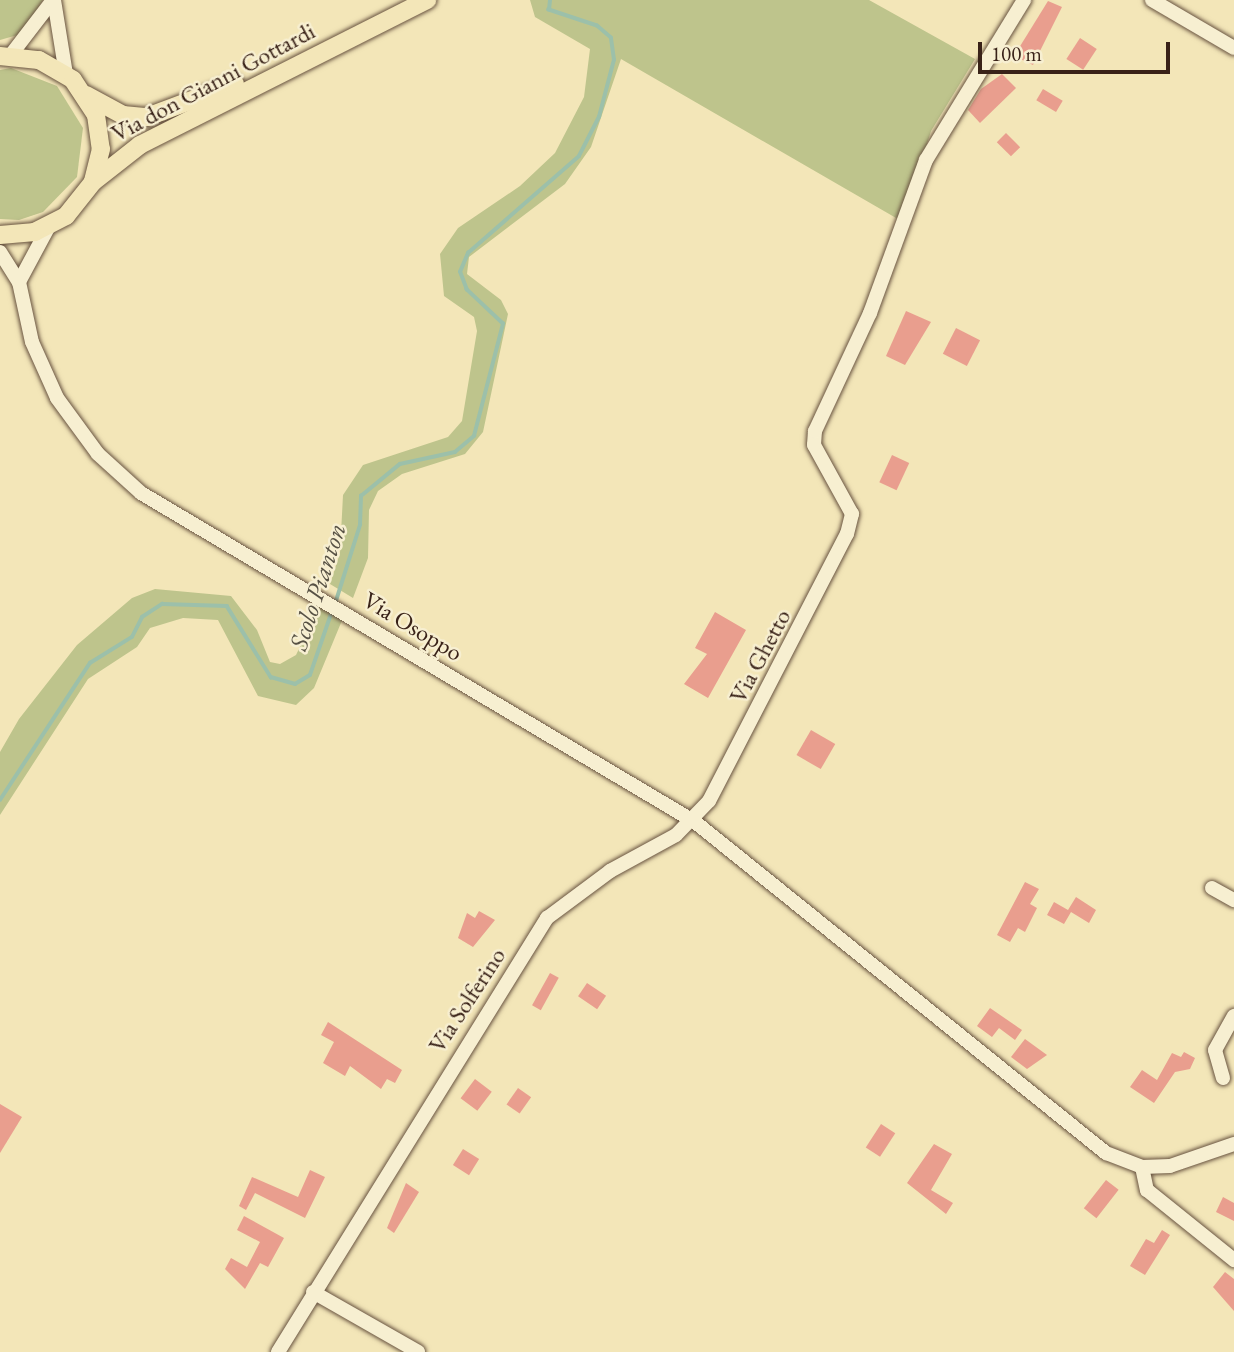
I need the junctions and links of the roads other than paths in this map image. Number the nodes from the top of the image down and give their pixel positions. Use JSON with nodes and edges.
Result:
{"nodes":[{"id":1,"x":53,"y":0,"type":"edge"},
{"id":2,"x":427,"y":0,"type":"edge"},
{"id":3,"x":1024,"y":0,"type":"edge"},
{"id":4,"x":1152,"y":0,"type":"edge"},
{"id":5,"x":362,"y":32,"type":"junction"},
{"id":6,"x":1234,"y":48,"type":"edge"},
{"id":7,"x":5,"y":56,"type":"edge"},
{"id":8,"x":66,"y":74,"type":"junction"},
{"id":9,"x":86,"y":95,"type":"junction"},
{"id":10,"x":93,"y":183,"type":"junction"},
{"id":11,"x":48,"y":228,"type":"junction"},
{"id":12,"x":0,"y":235,"type":"edge"},
{"id":13,"x":0,"y":252,"type":"edge"},
{"id":14,"x":19,"y":282,"type":"junction"},
{"id":15,"x":695,"y":822,"type":"junction"},
{"id":16,"x":1212,"y":888,"type":"dead end"},
{"id":17,"x":1234,"y":900,"type":"edge"},
{"id":18,"x":1234,"y":1016,"type":"edge"},
{"id":19,"x":1223,"y":1078,"type":"dead end"},
{"id":20,"x":1234,"y":1144,"type":"edge"},
{"id":21,"x":1142,"y":1167,"type":"junction"},
{"id":22,"x":1234,"y":1260,"type":"edge"},
{"id":23,"x":313,"y":1292,"type":"junction"},
{"id":24,"x":278,"y":1352,"type":"edge"},
{"id":25,"x":418,"y":1352,"type":"edge"}],
"edges":[{"from":1,"to":7,"type":"street"},
{"from":1,"to":8,"type":"street"},
{"from":2,"to":5,"type":"main road","name":"Via don Gianni Gottardi"},
{"from":3,"to":15,"type":"street","name":"Via Ghetto"},
{"from":4,"to":6,"type":"street"},
{"from":5,"to":9,"type":"main road","name":"Via don Gianni Gottardi"},
{"from":5,"to":10,"type":"main road","name":"Via don Gianni Gottardi"},
{"from":7,"to":8,"type":"main road","name":"Via don Gianni Gottardi"},
{"from":8,"to":9,"type":"main road","name":"Via don Gianni Gottardi"},
{"from":9,"to":10,"type":"main road","name":"Via don Gianni Gottardi"},
{"from":10,"to":11,"type":"main road","name":"Via don Gianni Gottardi"},
{"from":11,"to":12,"type":"main road","name":"Via don Gianni Gottardi"},
{"from":11,"to":14,"type":"street"},
{"from":13,"to":14,"type":"street","name":"Via Osoppo"},
{"from":14,"to":15,"type":"street","name":"Via Osoppo"},
{"from":15,"to":21,"type":"street"},
{"from":15,"to":23,"type":"street","name":"Via Solferino"},
{"from":16,"to":17,"type":"street"},
{"from":18,"to":19,"type":"street"},
{"from":20,"to":21,"type":"street"},
{"from":21,"to":22,"type":"street"},
{"from":23,"to":24,"type":"street","name":"Via Solferino"},
{"from":23,"to":25,"type":"street"}]}
